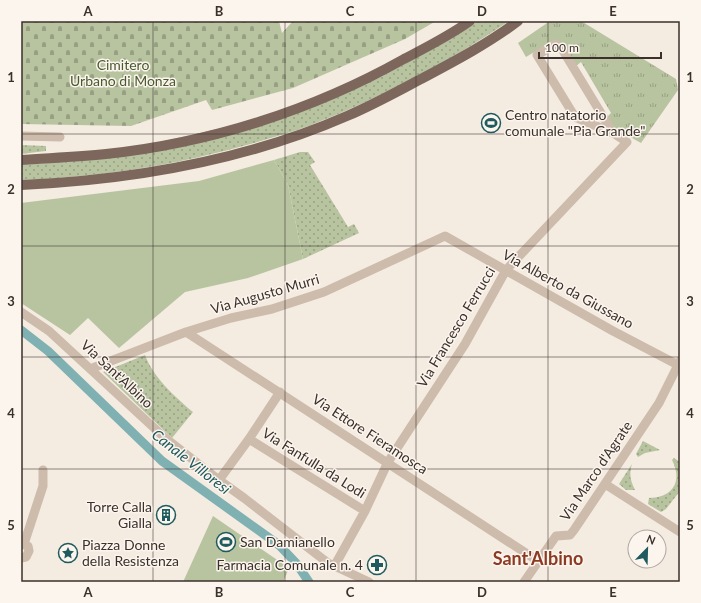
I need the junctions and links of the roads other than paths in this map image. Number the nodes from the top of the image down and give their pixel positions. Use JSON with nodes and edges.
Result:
{"nodes":[{"id":1,"x":470,"y":21,"type":"edge"},
{"id":2,"x":518,"y":21,"type":"edge"},
{"id":3,"x":613,"y":134,"type":"junction"},
{"id":4,"x":21,"y":136,"type":"edge"},
{"id":5,"x":60,"y":137,"type":"dead end"},
{"id":6,"x":21,"y":160,"type":"edge"},
{"id":7,"x":21,"y":185,"type":"edge"},
{"id":8,"x":445,"y":236,"type":"joint"},
{"id":9,"x":506,"y":270,"type":"junction"},
{"id":10,"x":21,"y":312,"type":"edge"},
{"id":11,"x":186,"y":332,"type":"junction"},
{"id":12,"x":679,"y":363,"type":"edge"},
{"id":13,"x":90,"y":369,"type":"junction"},
{"id":14,"x":280,"y":392,"type":"junction"},
{"id":15,"x":249,"y":439,"type":"junction"},
{"id":16,"x":388,"y":462,"type":"junction"},
{"id":17,"x":43,"y":470,"type":"dead end"},
{"id":18,"x":219,"y":480,"type":"junction"},
{"id":19,"x":605,"y":484,"type":"junction"},
{"id":20,"x":365,"y":511,"type":"junction"},
{"id":21,"x":680,"y":532,"type":"edge"},
{"id":22,"x":22,"y":544,"type":"edge"},
{"id":23,"x":21,"y":558,"type":"edge"},
{"id":24,"x":538,"y":561,"type":"junction"},
{"id":25,"x":335,"y":565,"type":"junction"},
{"id":26,"x":369,"y":582,"type":"edge"},
{"id":27,"x":524,"y":582,"type":"edge"}],
"edges":[{"from":1,"to":6,"type":"main road"},
{"from":2,"to":7,"type":"main road"},
{"from":3,"to":3,"type":"street","name":"Via Francesco Ferrucci"},
{"from":3,"to":9,"type":"street","name":"Via Francesco Ferrucci"},
{"from":4,"to":5,"type":"street"},
{"from":8,"to":9,"type":"street","name":"Via Alberto da Giussano"},
{"from":8,"to":11,"type":"street","name":"Via Augusto Murri"},
{"from":9,"to":12,"type":"street","name":"Via Alberto da Giussano"},
{"from":9,"to":16,"type":"street","name":"Via Francesco Ferrucci"},
{"from":10,"to":13,"type":"street","name":"Via Sant'Albino"},
{"from":11,"to":13,"type":"street","name":"Via Augusto Murri"},
{"from":11,"to":14,"type":"street","name":"Via Ettore Fieramosca"},
{"from":12,"to":19,"type":"street","name":"Via Marco d'Agrate"},
{"from":13,"to":18,"type":"street","name":"Via Sant'Albino"},
{"from":14,"to":15,"type":"street"},
{"from":14,"to":16,"type":"street","name":"Via Ettore Fieramosca"},
{"from":15,"to":18,"type":"street"},
{"from":15,"to":20,"type":"street","name":"Via Fanfulla da Lodi"},
{"from":16,"to":20,"type":"street","name":"Via Francesco Ferrucci"},
{"from":16,"to":24,"type":"street","name":"Via Ettore Fieramosca"},
{"from":17,"to":22,"type":"street"},
{"from":18,"to":25,"type":"street","name":"Via Sant'Albino"},
{"from":19,"to":21,"type":"street"},
{"from":19,"to":24,"type":"street","name":"Via Marco d'Agrate"},
{"from":20,"to":25,"type":"street","name":"Via Francesco Ferrucci"},
{"from":22,"to":23,"type":"street"},
{"from":24,"to":27,"type":"street","name":"Via Marco d'Agrate"},
{"from":25,"to":26,"type":"street","name":"Via Sant'Albino"}]}
